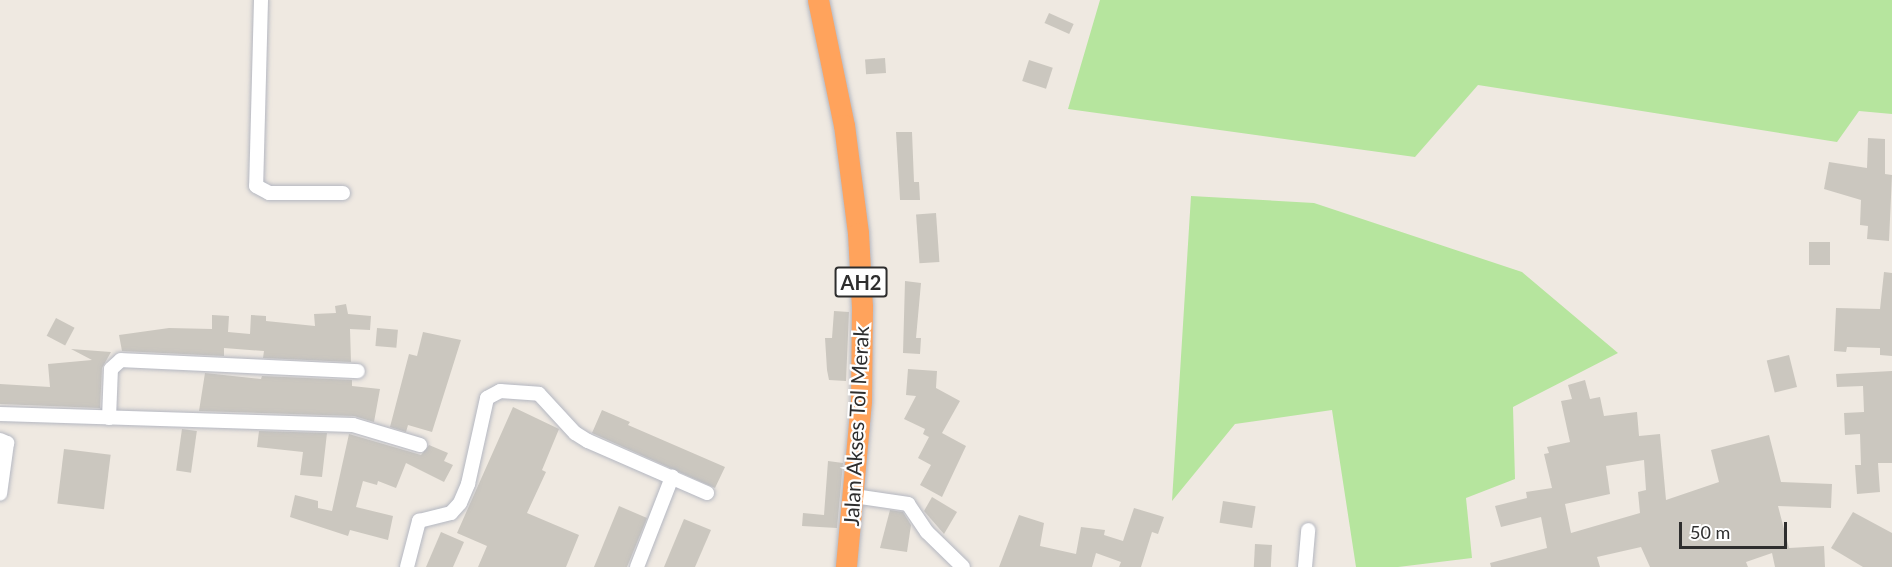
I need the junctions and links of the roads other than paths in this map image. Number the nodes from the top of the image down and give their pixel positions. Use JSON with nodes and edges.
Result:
{"nodes":[{"id":1,"x":261,"y":0,"type":"edge"},
{"id":2,"x":818,"y":0,"type":"edge"},
{"id":3,"x":343,"y":193,"type":"dead end"},
{"id":4,"x":358,"y":371,"type":"dead end"},
{"id":5,"x":0,"y":414,"type":"edge"},
{"id":6,"x":109,"y":418,"type":"junction"},
{"id":7,"x":0,"y":440,"type":"edge"},
{"id":8,"x":420,"y":444,"type":"dead end"},
{"id":9,"x":672,"y":477,"type":"junction"},
{"id":10,"x":707,"y":493,"type":"dead end"},
{"id":11,"x":0,"y":494,"type":"edge"},
{"id":12,"x":854,"y":496,"type":"junction"},
{"id":13,"x":1308,"y":530,"type":"dead end"},
{"id":14,"x":407,"y":567,"type":"edge"},
{"id":15,"x":637,"y":567,"type":"edge"},
{"id":16,"x":846,"y":567,"type":"edge"},
{"id":17,"x":963,"y":567,"type":"edge"},
{"id":18,"x":1305,"y":567,"type":"edge"}],
"edges":[{"from":1,"to":3,"type":"street"},
{"from":2,"to":12,"type":"highway","name":"Jalan Akses Tol Merak","number":"AH2"},
{"from":4,"to":6,"type":"street"},
{"from":5,"to":6,"type":"street"},
{"from":6,"to":8,"type":"street"},
{"from":7,"to":11,"type":"street"},
{"from":9,"to":10,"type":"street"},
{"from":9,"to":14,"type":"street"},
{"from":9,"to":15,"type":"street"},
{"from":12,"to":16,"type":"highway","name":"Jalan Akses Tol Merak","number":"AH2"},
{"from":12,"to":17,"type":"street"},
{"from":13,"to":18,"type":"street"}]}
